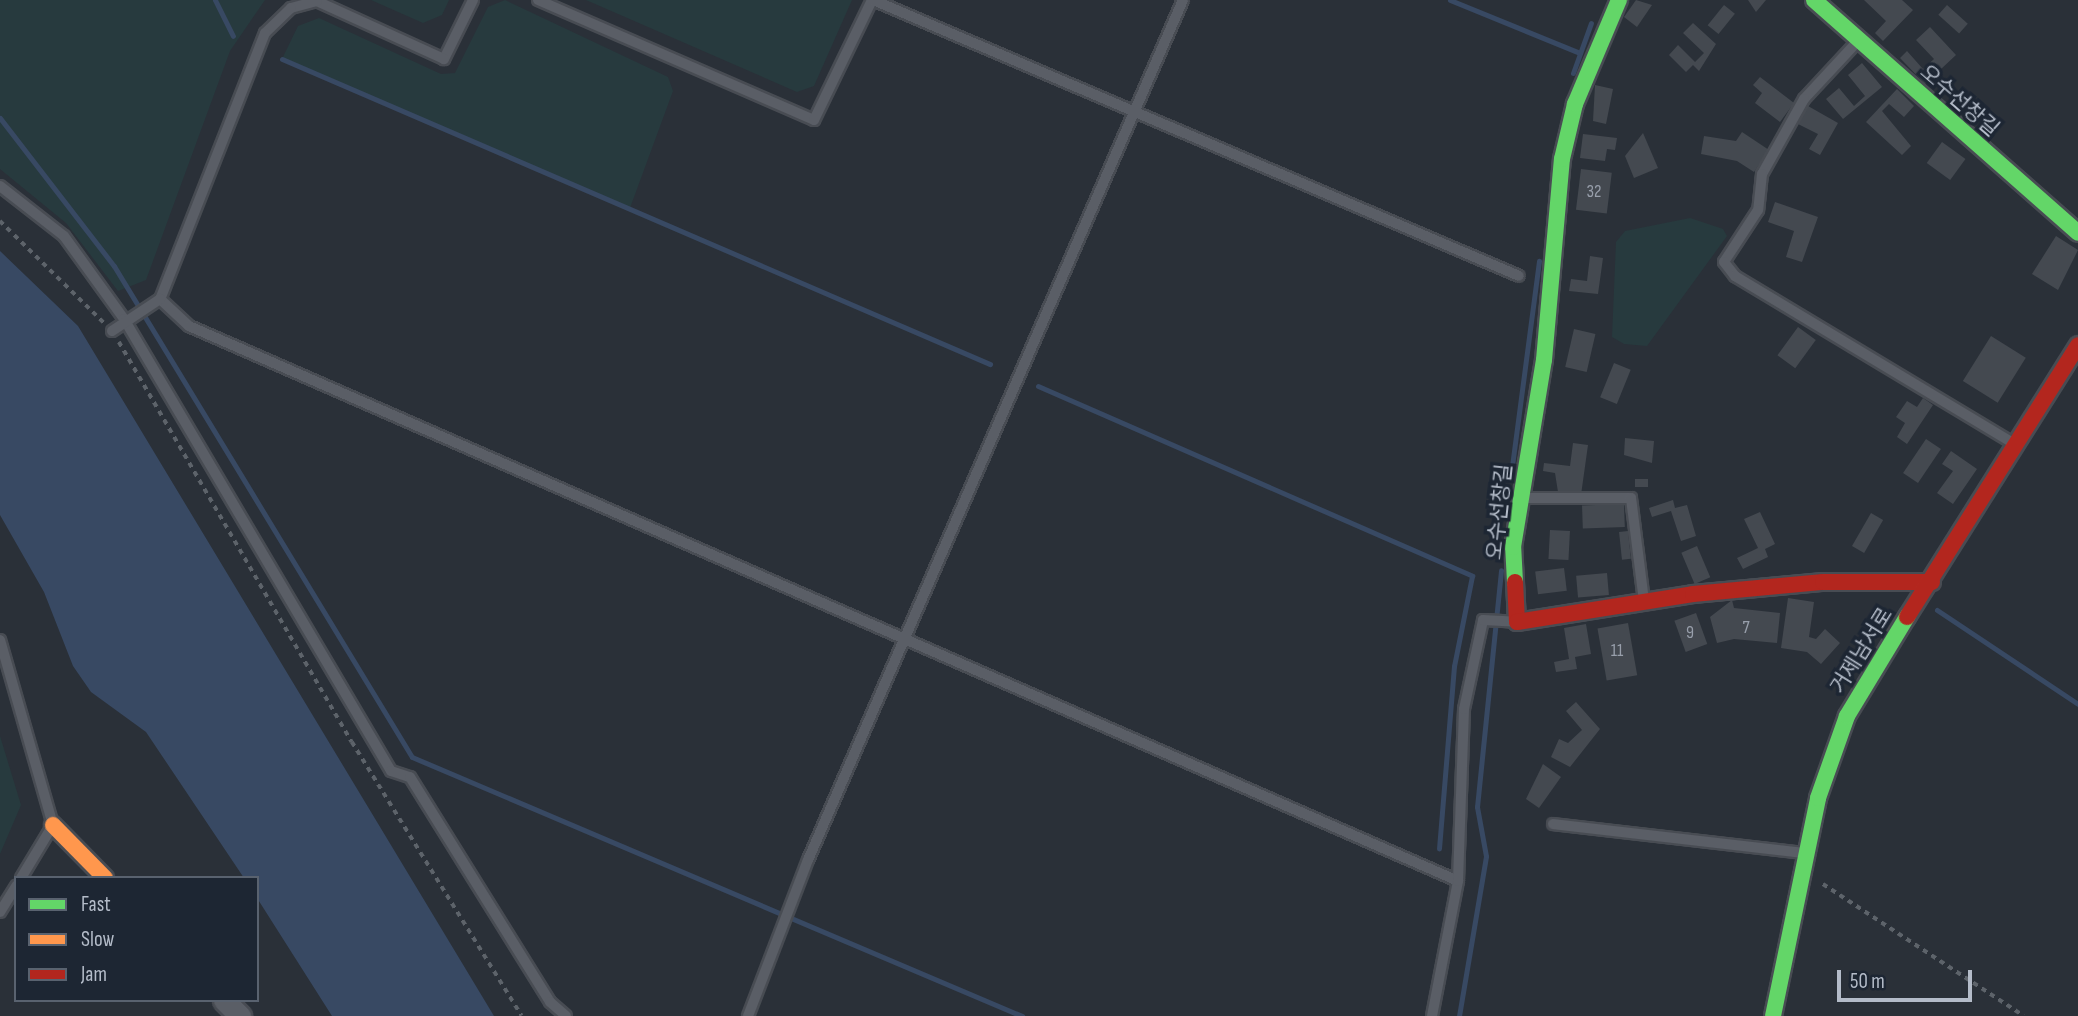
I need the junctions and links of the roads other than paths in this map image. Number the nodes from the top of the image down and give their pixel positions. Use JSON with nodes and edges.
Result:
{"nodes":[{"id":1,"x":473,"y":0,"type":"edge"},
{"id":2,"x":538,"y":0,"type":"edge"},
{"id":3,"x":873,"y":0,"type":"edge"},
{"id":4,"x":1183,"y":0,"type":"edge"},
{"id":5,"x":1619,"y":0,"type":"edge"},
{"id":6,"x":1814,"y":0,"type":"edge"},
{"id":7,"x":1858,"y":41,"type":"junction"},
{"id":8,"x":1135,"y":112,"type":"junction"},
{"id":9,"x":0,"y":186,"type":"edge"},
{"id":10,"x":2078,"y":233,"type":"edge"},
{"id":11,"x":1519,"y":276,"type":"dead end"},
{"id":12,"x":160,"y":299,"type":"junction"},
{"id":13,"x":124,"y":319,"type":"junction"},
{"id":14,"x":112,"y":331,"type":"road end"},
{"id":15,"x":2078,"y":345,"type":"edge"},
{"id":16,"x":2017,"y":446,"type":"junction"},
{"id":17,"x":1521,"y":498,"type":"junction"},
{"id":18,"x":1933,"y":582,"type":"junction"},
{"id":19,"x":1644,"y":602,"type":"junction"},
{"id":20,"x":1517,"y":622,"type":"junction"},
{"id":21,"x":0,"y":639,"type":"edge"},
{"id":22,"x":904,"y":640,"type":"junction"},
{"id":23,"x":1553,"y":824,"type":"dead end"},
{"id":24,"x":53,"y":825,"type":"junction"},
{"id":25,"x":1803,"y":861,"type":"junction"},
{"id":26,"x":22,"y":876,"type":"edge"},
{"id":27,"x":103,"y":876,"type":"edge"},
{"id":28,"x":1458,"y":881,"type":"junction"},
{"id":29,"x":14,"y":889,"type":"edge"},
{"id":30,"x":0,"y":912,"type":"edge"},
{"id":31,"x":226,"y":1002,"type":"edge"},
{"id":32,"x":240,"y":1016,"type":"edge"},
{"id":33,"x":566,"y":1016,"type":"edge"},
{"id":34,"x":748,"y":1016,"type":"edge"},
{"id":35,"x":1432,"y":1016,"type":"edge"},
{"id":36,"x":1773,"y":1016,"type":"edge"}],
"edges":[{"from":1,"to":12,"type":"lane"},
{"from":2,"to":3,"type":"lane"},
{"from":3,"to":8,"type":"lane"},
{"from":4,"to":8,"type":"lane"},
{"from":5,"to":17,"type":"street","name":"오수선창길"},
{"from":6,"to":7,"type":"street","name":"오수선창길"},
{"from":7,"to":10,"type":"street","name":"오수선창길"},
{"from":7,"to":16,"type":"lane"},
{"from":8,"to":11,"type":"lane"},
{"from":8,"to":22,"type":"lane"},
{"from":9,"to":13,"type":"lane"},
{"from":12,"to":13,"type":"lane"},
{"from":12,"to":22,"type":"lane"},
{"from":13,"to":14,"type":"lane"},
{"from":13,"to":33,"type":"lane"},
{"from":15,"to":16,"type":"street","name":"거제남서로"},
{"from":16,"to":18,"type":"street","name":"거제남서로"},
{"from":17,"to":19,"type":"lane"},
{"from":17,"to":20,"type":"street","name":"오수선창길"},
{"from":18,"to":19,"type":"street"},
{"from":18,"to":25,"type":"street","name":"거제남서로"},
{"from":19,"to":20,"type":"street"},
{"from":20,"to":28,"type":"lane"},
{"from":21,"to":24,"type":"lane"},
{"from":22,"to":28,"type":"lane"},
{"from":22,"to":34,"type":"lane"},
{"from":23,"to":25,"type":"lane"},
{"from":24,"to":26,"type":"lane"},
{"from":24,"to":27,"type":"street"},
{"from":25,"to":36,"type":"street","name":"거제남서로"},
{"from":28,"to":35,"type":"lane"},
{"from":29,"to":30,"type":"lane"},
{"from":31,"to":32,"type":"street"}]}
